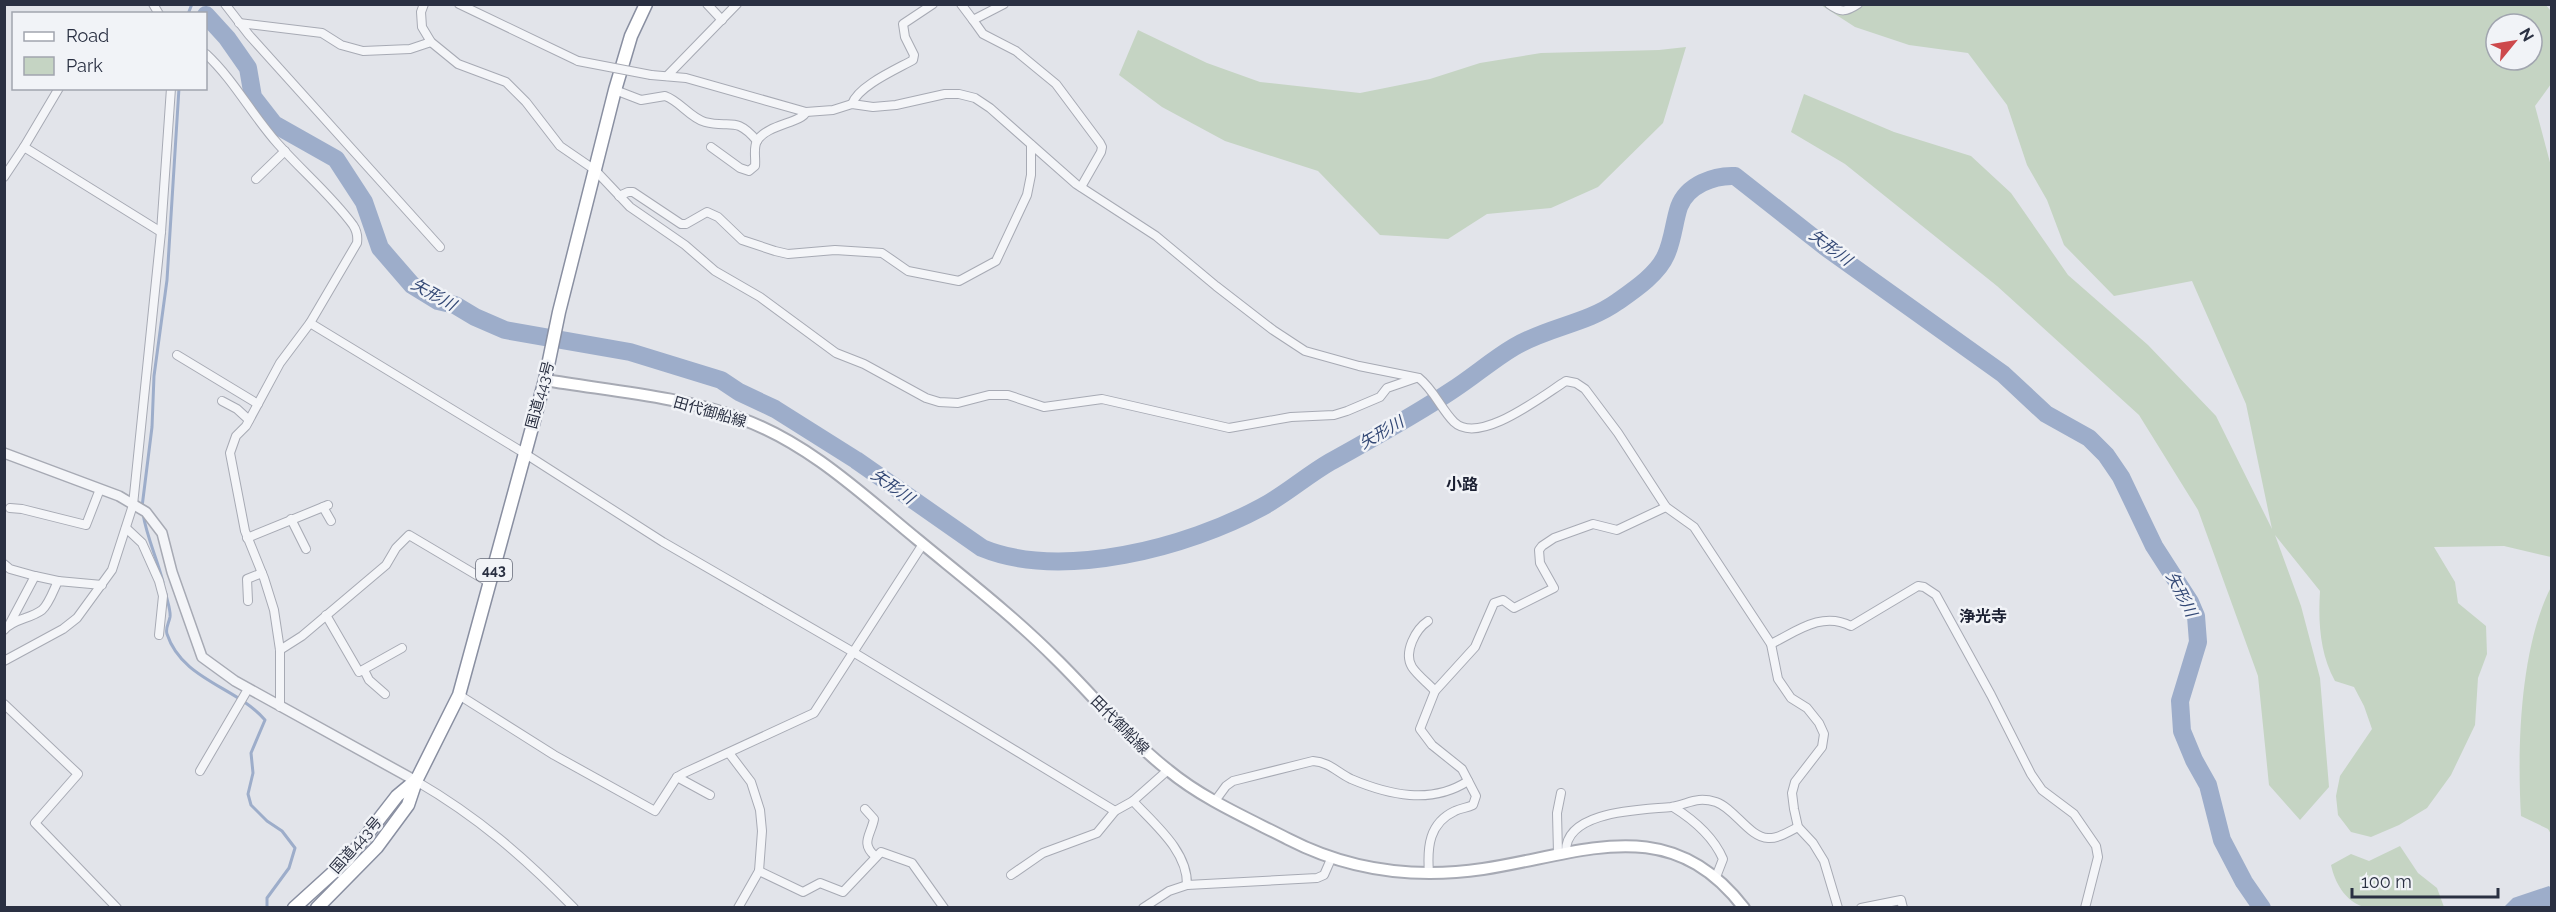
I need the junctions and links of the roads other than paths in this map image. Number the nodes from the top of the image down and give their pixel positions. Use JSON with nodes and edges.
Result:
{"nodes":[{"id":1,"x":225,"y":4,"type":"edge"},
{"id":2,"x":424,"y":4,"type":"edge"},
{"id":3,"x":459,"y":4,"type":"edge"},
{"id":4,"x":646,"y":4,"type":"edge"},
{"id":5,"x":707,"y":4,"type":"edge"},
{"id":6,"x":737,"y":4,"type":"edge"},
{"id":7,"x":933,"y":4,"type":"edge"},
{"id":8,"x":961,"y":4,"type":"edge"},
{"id":9,"x":1004,"y":4,"type":"edge"},
{"id":10,"x":1829,"y":4,"type":"edge"},
{"id":11,"x":1858,"y":4,"type":"edge"},
{"id":12,"x":722,"y":20,"type":"junction"},
{"id":13,"x":973,"y":20,"type":"junction"},
{"id":14,"x":239,"y":22,"type":"junction"},
{"id":15,"x":431,"y":42,"type":"junction"},
{"id":16,"x":207,"y":55,"type":"edge"},
{"id":17,"x":667,"y":76,"type":"junction"},
{"id":18,"x":58,"y":90,"type":"edge"},
{"id":19,"x":171,"y":90,"type":"edge"},
{"id":20,"x":615,"y":90,"type":"junction"},
{"id":21,"x":852,"y":104,"type":"junction"},
{"id":22,"x":806,"y":112,"type":"junction"},
{"id":23,"x":757,"y":141,"type":"junction"},
{"id":24,"x":1030,"y":146,"type":"junction"},
{"id":25,"x":24,"y":147,"type":"junction"},
{"id":26,"x":711,"y":147,"type":"dead end"},
{"id":27,"x":285,"y":151,"type":"junction"},
{"id":28,"x":595,"y":170,"type":"junction"},
{"id":29,"x":4,"y":177,"type":"edge"},
{"id":30,"x":255,"y":179,"type":"dead end"},
{"id":31,"x":1081,"y":187,"type":"junction"},
{"id":32,"x":619,"y":196,"type":"junction"},
{"id":33,"x":161,"y":232,"type":"junction"},
{"id":34,"x":441,"y":247,"type":"dead end"},
{"id":35,"x":310,"y":323,"type":"junction"},
{"id":36,"x":177,"y":355,"type":"dead end"},
{"id":37,"x":1416,"y":378,"type":"junction"},
{"id":38,"x":545,"y":380,"type":"junction"},
{"id":39,"x":222,"y":400,"type":"dead end"},
{"id":40,"x":258,"y":404,"type":"junction"},
{"id":41,"x":249,"y":420,"type":"junction"},
{"id":42,"x":4,"y":453,"type":"edge"},
{"id":43,"x":524,"y":453,"type":"junction"},
{"id":44,"x":100,"y":489,"type":"junction"},
{"id":45,"x":134,"y":505,"type":"junction"},
{"id":46,"x":1666,"y":507,"type":"junction"},
{"id":47,"x":10,"y":508,"type":"dead end"},
{"id":48,"x":291,"y":519,"type":"junction"},
{"id":49,"x":331,"y":521,"type":"dead end"},
{"id":50,"x":126,"y":528,"type":"junction"},
{"id":51,"x":248,"y":538,"type":"junction"},
{"id":52,"x":923,"y":544,"type":"junction"},
{"id":53,"x":306,"y":549,"type":"dead end"},
{"id":54,"x":4,"y":564,"type":"edge"},
{"id":55,"x":262,"y":573,"type":"junction"},
{"id":56,"x":35,"y":576,"type":"junction"},
{"id":57,"x":58,"y":580,"type":"junction"},
{"id":58,"x":490,"y":584,"type":"junction"},
{"id":59,"x":102,"y":585,"type":"junction"},
{"id":60,"x":248,"y":601,"type":"dead end"},
{"id":61,"x":326,"y":615,"type":"junction"},
{"id":62,"x":1428,"y":621,"type":"dead end"},
{"id":63,"x":7,"y":628,"type":"edge"},
{"id":64,"x":159,"y":635,"type":"dead end"},
{"id":65,"x":1771,"y":645,"type":"junction"},
{"id":66,"x":402,"y":648,"type":"dead end"},
{"id":67,"x":280,"y":650,"type":"junction"},
{"id":68,"x":853,"y":652,"type":"junction"},
{"id":69,"x":4,"y":661,"type":"edge"},
{"id":70,"x":364,"y":670,"type":"junction"},
{"id":71,"x":248,"y":689,"type":"junction"},
{"id":72,"x":1435,"y":691,"type":"junction"},
{"id":73,"x":385,"y":694,"type":"dead end"},
{"id":74,"x":459,"y":695,"type":"junction"},
{"id":75,"x":4,"y":704,"type":"edge"},
{"id":76,"x":280,"y":707,"type":"junction"},
{"id":77,"x":729,"y":753,"type":"junction"},
{"id":78,"x":200,"y":771,"type":"dead end"},
{"id":79,"x":1168,"y":771,"type":"junction"},
{"id":80,"x":677,"y":777,"type":"junction"},
{"id":81,"x":416,"y":780,"type":"junction"},
{"id":82,"x":1468,"y":781,"type":"junction"},
{"id":83,"x":1562,"y":794,"type":"dead end"},
{"id":84,"x":710,"y":795,"type":"dead end"},
{"id":85,"x":1133,"y":801,"type":"junction"},
{"id":86,"x":1215,"y":801,"type":"junction"},
{"id":87,"x":1673,"y":807,"type":"junction"},
{"id":88,"x":865,"y":809,"type":"dead end"},
{"id":89,"x":1115,"y":811,"type":"junction"},
{"id":90,"x":1798,"y":827,"type":"junction"},
{"id":91,"x":1562,"y":852,"type":"junction"},
{"id":92,"x":875,"y":856,"type":"junction"},
{"id":93,"x":1331,"y":859,"type":"junction"},
{"id":94,"x":759,"y":871,"type":"junction"},
{"id":95,"x":1430,"y":873,"type":"junction"},
{"id":96,"x":1011,"y":874,"type":"dead end"},
{"id":97,"x":1716,"y":878,"type":"junction"},
{"id":98,"x":1187,"y":885,"type":"junction"},
{"id":99,"x":117,"y":908,"type":"edge"},
{"id":100,"x":294,"y":908,"type":"edge"},
{"id":101,"x":317,"y":908,"type":"edge"},
{"id":102,"x":574,"y":908,"type":"edge"},
{"id":103,"x":738,"y":908,"type":"edge"},
{"id":104,"x":944,"y":908,"type":"edge"},
{"id":105,"x":1143,"y":908,"type":"edge"},
{"id":106,"x":1744,"y":908,"type":"edge"},
{"id":107,"x":1838,"y":908,"type":"edge"},
{"id":108,"x":1861,"y":908,"type":"edge"},
{"id":109,"x":1903,"y":908,"type":"edge"},
{"id":110,"x":2085,"y":908,"type":"edge"}],
"edges":[{"from":1,"to":14,"type":"street"},
{"from":2,"to":15,"type":"street"},
{"from":3,"to":17,"type":"street","bridge":true},
{"from":4,"to":20,"type":"highway","name":"国道443号","number":"443"},
{"from":5,"to":12,"type":"street"},
{"from":6,"to":12,"type":"street"},
{"from":7,"to":21,"type":"street"},
{"from":8,"to":13,"type":"street"},
{"from":9,"to":13,"type":"street"},
{"from":10,"to":11,"type":"street"},
{"from":12,"to":17,"type":"street"},
{"from":13,"to":31,"type":"street"},
{"from":14,"to":15,"type":"street"},
{"from":14,"to":34,"type":"street"},
{"from":15,"to":28,"type":"street"},
{"from":16,"to":27,"type":"street"},
{"from":17,"to":22,"type":"street"},
{"from":18,"to":25,"type":"street"},
{"from":19,"to":33,"type":"street"},
{"from":20,"to":23,"type":"street"},
{"from":20,"to":28,"type":"highway","name":"国道443号","number":"443"},
{"from":21,"to":22,"type":"street"},
{"from":21,"to":24,"type":"street"},
{"from":22,"to":23,"type":"street"},
{"from":23,"to":26,"type":"street"},
{"from":24,"to":31,"type":"street"},
{"from":24,"to":32,"type":"street"},
{"from":25,"to":29,"type":"street"},
{"from":25,"to":33,"type":"street"},
{"from":27,"to":30,"type":"street"},
{"from":27,"to":35,"type":"street"},
{"from":28,"to":32,"type":"street"},
{"from":28,"to":38,"type":"highway","name":"国道443号","number":"443"},
{"from":31,"to":37,"type":"street"},
{"from":32,"to":37,"type":"street"},
{"from":33,"to":45,"type":"street"},
{"from":35,"to":40,"type":"street"},
{"from":35,"to":43,"type":"street"},
{"from":36,"to":40,"type":"street"},
{"from":37,"to":46,"type":"street"},
{"from":38,"to":43,"type":"highway","name":"国道443号","number":"443"},
{"from":38,"to":52,"type":"main road","name":"田代御船線"},
{"from":39,"to":41,"type":"street"},
{"from":40,"to":41,"type":"street"},
{"from":41,"to":51,"type":"street"},
{"from":42,"to":44,"type":"street"},
{"from":43,"to":58,"type":"highway","name":"国道443号","number":"443"},
{"from":43,"to":68,"type":"street"},
{"from":44,"to":45,"type":"street"},
{"from":44,"to":47,"type":"street"},
{"from":45,"to":50,"type":"street"},
{"from":45,"to":71,"type":"street"},
{"from":46,"to":65,"type":"street"},
{"from":46,"to":72,"type":"street"},
{"from":48,"to":49,"type":"street"},
{"from":48,"to":51,"type":"street"},
{"from":48,"to":53,"type":"street"},
{"from":50,"to":59,"type":"street"},
{"from":50,"to":64,"type":"street"},
{"from":51,"to":55,"type":"street"},
{"from":52,"to":68,"type":"street"},
{"from":52,"to":79,"type":"main road","name":"田代御船線"},
{"from":54,"to":56,"type":"street"},
{"from":55,"to":60,"type":"street"},
{"from":55,"to":67,"type":"street"},
{"from":56,"to":57,"type":"street"},
{"from":56,"to":63,"type":"street"},
{"from":57,"to":59,"type":"street"},
{"from":57,"to":63,"type":"street"},
{"from":58,"to":61,"type":"street"},
{"from":58,"to":74,"type":"highway","name":"国道443号","number":"443"},
{"from":59,"to":69,"type":"street"},
{"from":61,"to":67,"type":"street"},
{"from":61,"to":70,"type":"street"},
{"from":62,"to":72,"type":"street"},
{"from":65,"to":90,"type":"street"},
{"from":65,"to":110,"type":"street"},
{"from":66,"to":70,"type":"street"},
{"from":67,"to":76,"type":"street"},
{"from":68,"to":77,"type":"street"},
{"from":68,"to":89,"type":"street"},
{"from":70,"to":73,"type":"street"},
{"from":71,"to":76,"type":"street"},
{"from":71,"to":78,"type":"street"},
{"from":72,"to":82,"type":"street"},
{"from":74,"to":80,"type":"street"},
{"from":74,"to":81,"type":"highway","name":"国道443号","number":"443"},
{"from":75,"to":99,"type":"street"},
{"from":76,"to":81,"type":"street"},
{"from":77,"to":80,"type":"street"},
{"from":77,"to":94,"type":"street"},
{"from":79,"to":85,"type":"street"},
{"from":79,"to":86,"type":"main road","name":"田代御船線"},
{"from":80,"to":84,"type":"street"},
{"from":81,"to":100,"type":"highway","name":"国道443号","number":"443"},
{"from":81,"to":101,"type":"highway","name":"国道443号","number":"443"},
{"from":81,"to":102,"type":"street"},
{"from":82,"to":86,"type":"street"},
{"from":82,"to":95,"type":"street"},
{"from":83,"to":91,"type":"street"},
{"from":85,"to":89,"type":"street"},
{"from":85,"to":98,"type":"street"},
{"from":86,"to":93,"type":"main road","name":"田代御船線"},
{"from":87,"to":90,"type":"street"},
{"from":87,"to":91,"type":"street"},
{"from":87,"to":97,"type":"street"},
{"from":88,"to":92,"type":"street"},
{"from":89,"to":96,"type":"street"},
{"from":90,"to":107,"type":"street"},
{"from":91,"to":95,"type":"main road","name":"田代御船線"},
{"from":91,"to":97,"type":"main road","name":"田代御船線"},
{"from":92,"to":94,"type":"street"},
{"from":92,"to":104,"type":"street"},
{"from":93,"to":95,"type":"main road","name":"田代御船線"},
{"from":93,"to":98,"type":"street"},
{"from":94,"to":103,"type":"street"},
{"from":97,"to":106,"type":"main road","name":"田代御船線"},
{"from":98,"to":105,"type":"street"},
{"from":108,"to":109,"type":"street"}]}
